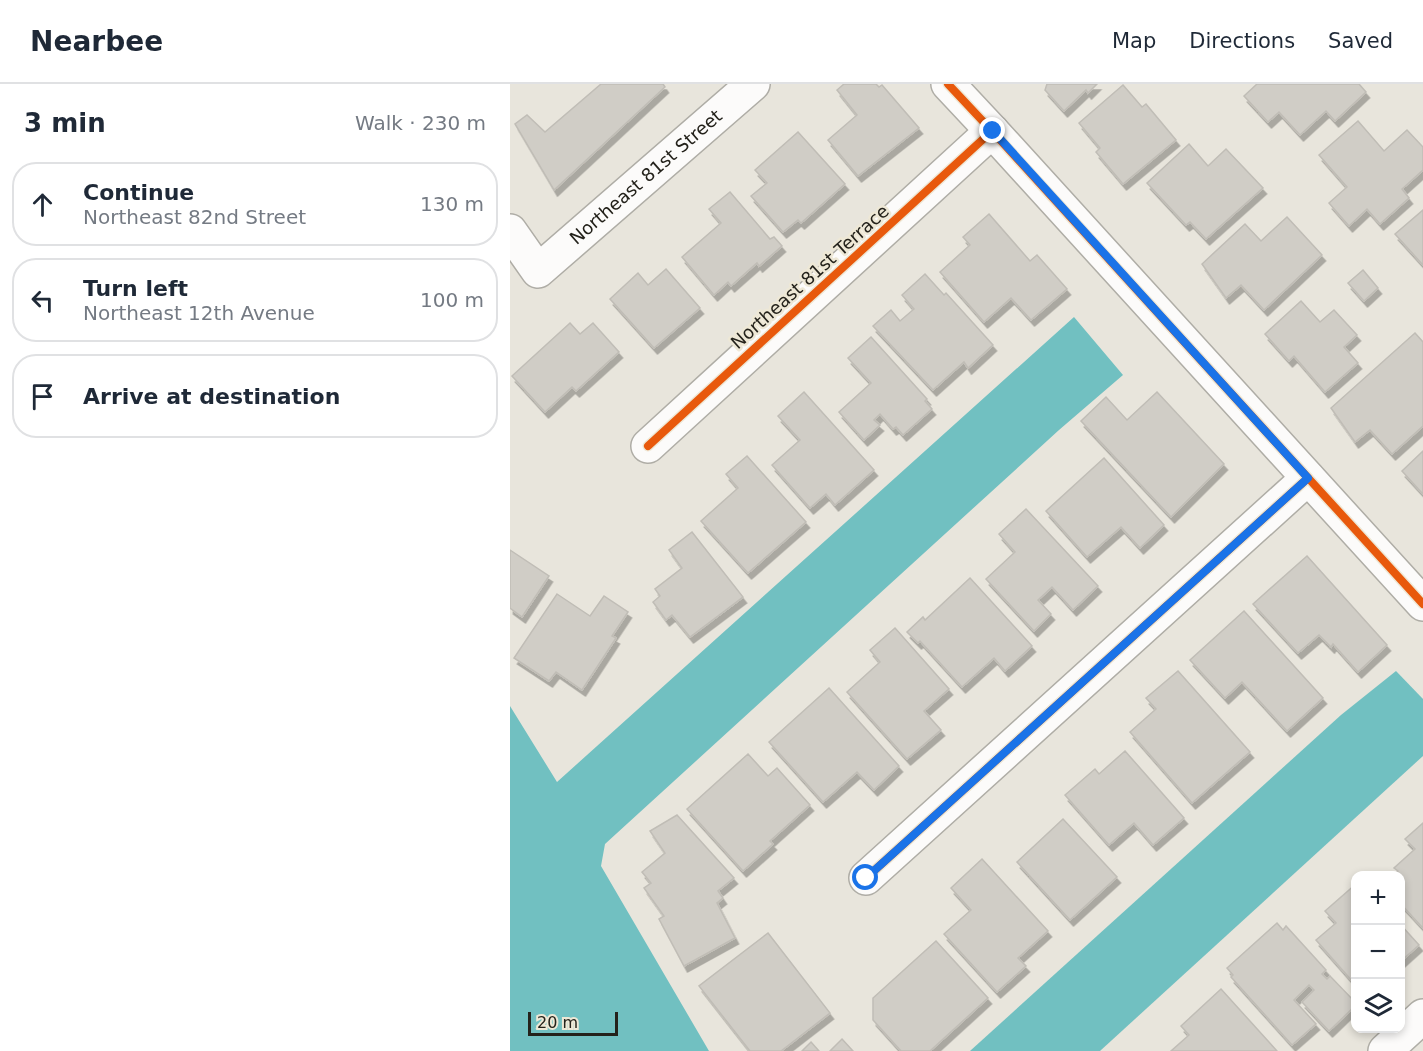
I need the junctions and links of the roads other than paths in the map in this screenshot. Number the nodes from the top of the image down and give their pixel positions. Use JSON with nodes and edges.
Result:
{"nodes":[{"id":1,"x":753,"y":84,"type":"edge"},
{"id":2,"x":948,"y":84,"type":"edge"},
{"id":3,"x":993,"y":131,"type":"junction"},
{"id":4,"x":510,"y":231,"type":"edge"},
{"id":5,"x":648,"y":446,"type":"dead end"},
{"id":6,"x":1308,"y":478,"type":"junction"},
{"id":7,"x":1423,"y":604,"type":"edge"},
{"id":8,"x":866,"y":878,"type":"dead end"},
{"id":9,"x":1423,"y":1016,"type":"edge"},
{"id":10,"x":1385,"y":1051,"type":"edge"}],
"edges":[{"from":1,"to":4,"type":"street","name":"Northeast 81st Street"},
{"from":2,"to":3,"type":"street"},
{"from":3,"to":5,"type":"street","name":"Northeast 81st Terrace"},
{"from":3,"to":6,"type":"street"},
{"from":6,"to":7,"type":"street"},
{"from":6,"to":8,"type":"street"},
{"from":9,"to":10,"type":"street"}]}
